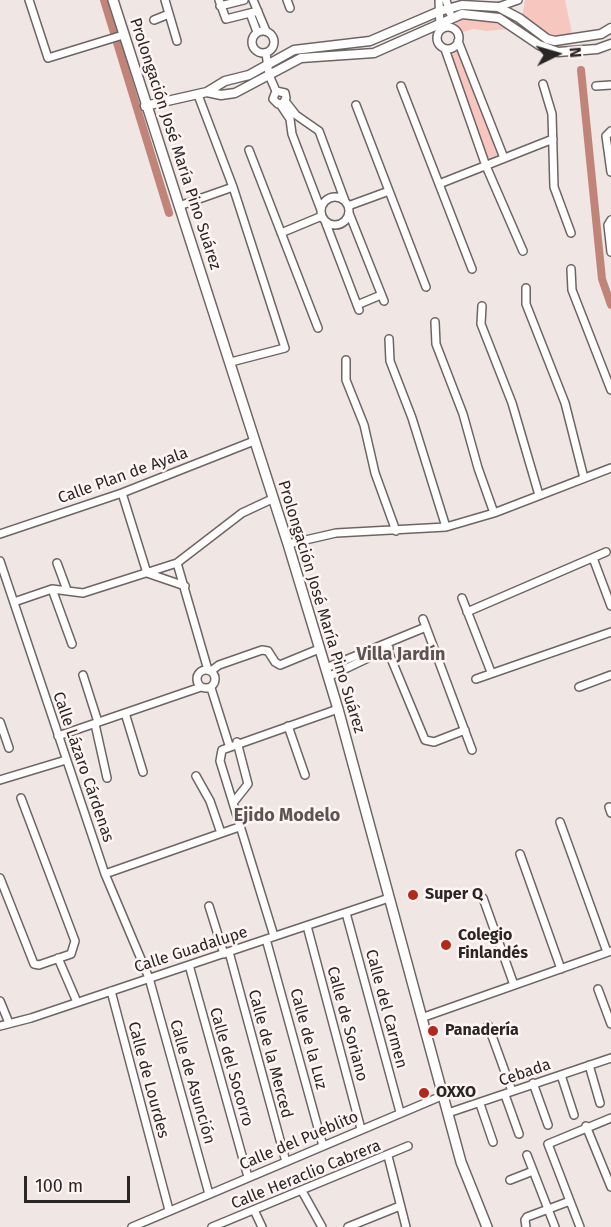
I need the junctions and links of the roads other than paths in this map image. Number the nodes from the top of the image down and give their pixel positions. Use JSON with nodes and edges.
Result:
{"nodes":[{"id":1,"x":29,"y":0,"type":"edge"},
{"id":2,"x":113,"y":0,"type":"edge"},
{"id":3,"x":165,"y":0,"type":"edge"},
{"id":4,"x":244,"y":0,"type":"edge"},
{"id":5,"x":253,"y":0,"type":"edge"},
{"id":6,"x":287,"y":0,"type":"edge"},
{"id":7,"x":439,"y":0,"type":"edge"},
{"id":8,"x":518,"y":0,"type":"edge"},
{"id":9,"x":234,"y":1,"type":"edge"},
{"id":10,"x":220,"y":3,"type":"edge"},
{"id":11,"x":445,"y":6,"type":"edge"},
{"id":12,"x":498,"y":7,"type":"junction"},
{"id":13,"x":290,"y":8,"type":"dead end"},
{"id":14,"x":254,"y":12,"type":"junction"},
{"id":15,"x":169,"y":14,"type":"junction"},
{"id":16,"x":451,"y":18,"type":"junction"},
{"id":17,"x":154,"y":20,"type":"dead end"},
{"id":18,"x":440,"y":26,"type":"junction"},
{"id":19,"x":611,"y":28,"type":"edge"},
{"id":20,"x":455,"y":30,"type":"junction"},
{"id":21,"x":266,"y":31,"type":"junction"},
{"id":22,"x":257,"y":32,"type":"junction"},
{"id":23,"x":123,"y":35,"type":"junction"},
{"id":24,"x":177,"y":41,"type":"dead end"},
{"id":25,"x":458,"y":41,"type":"junction"},
{"id":26,"x":611,"y":44,"type":"edge"},
{"id":27,"x":445,"y":49,"type":"junction"},
{"id":28,"x":266,"y":53,"type":"junction"},
{"id":29,"x":267,"y":66,"type":"junction"},
{"id":30,"x":269,"y":75,"type":"junction"},
{"id":31,"x":543,"y":84,"type":"dead end"},
{"id":32,"x":611,"y":85,"type":"edge"},
{"id":33,"x":401,"y":86,"type":"dead end"},
{"id":34,"x":596,"y":87,"type":"dead end"},
{"id":35,"x":203,"y":93,"type":"junction"},
{"id":36,"x":356,"y":105,"type":"dead end"},
{"id":37,"x":145,"y":106,"type":"junction"},
{"id":38,"x":293,"y":117,"type":"junction"},
{"id":39,"x":609,"y":132,"type":"edge"},
{"id":40,"x":553,"y":139,"type":"junction"},
{"id":41,"x":249,"y":150,"type":"dead end"},
{"id":42,"x":504,"y":158,"type":"junction"},
{"id":43,"x":486,"y":165,"type":"junction"},
{"id":44,"x":611,"y":172,"type":"edge"},
{"id":45,"x":439,"y":184,"type":"junction"},
{"id":46,"x":233,"y":187,"type":"junction"},
{"id":47,"x":389,"y":191,"type":"junction"},
{"id":48,"x":179,"y":206,"type":"junction"},
{"id":49,"x":347,"y":206,"type":"junction"},
{"id":50,"x":322,"y":216,"type":"junction"},
{"id":51,"x":611,"y":220,"type":"edge"},
{"id":52,"x":281,"y":233,"type":"junction"},
{"id":53,"x":571,"y":233,"type":"dead end"},
{"id":54,"x":523,"y":251,"type":"dead end"},
{"id":55,"x":611,"y":252,"type":"edge"},
{"id":56,"x":571,"y":268,"type":"dead end"},
{"id":57,"x":472,"y":269,"type":"dead end"},
{"id":58,"x":426,"y":287,"type":"dead end"},
{"id":59,"x":526,"y":288,"type":"dead end"},
{"id":60,"x":483,"y":306,"type":"dead end"},
{"id":61,"x":435,"y":322,"type":"dead end"},
{"id":62,"x":318,"y":328,"type":"dead end"},
{"id":63,"x":389,"y":339,"type":"dead end"},
{"id":64,"x":346,"y":360,"type":"dead end"},
{"id":65,"x":231,"y":362,"type":"junction"},
{"id":66,"x":611,"y":390,"type":"edge"},
{"id":67,"x":254,"y":441,"type":"junction"},
{"id":68,"x":611,"y":468,"type":"edge"},
{"id":69,"x":584,"y":478,"type":"junction"},
{"id":70,"x":122,"y":493,"type":"junction"},
{"id":71,"x":539,"y":495,"type":"junction"},
{"id":72,"x":272,"y":499,"type":"junction"},
{"id":73,"x":494,"y":513,"type":"junction"},
{"id":74,"x":446,"y":527,"type":"junction"},
{"id":75,"x":396,"y":531,"type":"junction"},
{"id":76,"x":0,"y":534,"type":"edge"},
{"id":77,"x":288,"y":544,"type":"junction"},
{"id":78,"x":606,"y":552,"type":"dead end"},
{"id":79,"x":592,"y":558,"type":"junction"},
{"id":80,"x":0,"y":561,"type":"edge"},
{"id":81,"x":57,"y":563,"type":"dead end"},
{"id":82,"x":177,"y":563,"type":"junction"},
{"id":83,"x":147,"y":573,"type":"junction"},
{"id":84,"x":185,"y":586,"type":"junction"},
{"id":85,"x":608,"y":588,"type":"edge"},
{"id":86,"x":52,"y":589,"type":"junction"},
{"id":87,"x":67,"y":590,"type":"junction"},
{"id":88,"x":462,"y":598,"type":"dead end"},
{"id":89,"x":609,"y":598,"type":"edge"},
{"id":90,"x":14,"y":602,"type":"junction"},
{"id":91,"x":611,"y":606,"type":"edge"},
{"id":92,"x":468,"y":612,"type":"junction"},
{"id":93,"x":423,"y":619,"type":"dead end"},
{"id":94,"x":426,"y":627,"type":"junction"},
{"id":95,"x":611,"y":632,"type":"edge"},
{"id":96,"x":72,"y":644,"type":"dead end"},
{"id":97,"x":386,"y":647,"type":"junction"},
{"id":98,"x":320,"y":650,"type":"junction"},
{"id":99,"x":210,"y":670,"type":"junction"},
{"id":100,"x":327,"y":672,"type":"junction"},
{"id":101,"x":491,"y":672,"type":"junction"},
{"id":102,"x":83,"y":675,"type":"dead end"},
{"id":103,"x":611,"y":675,"type":"edge"},
{"id":104,"x":476,"y":679,"type":"dead end"},
{"id":105,"x":201,"y":687,"type":"junction"},
{"id":106,"x":579,"y":687,"type":"dead end"},
{"id":107,"x":211,"y":688,"type":"junction"},
{"id":108,"x":338,"y":709,"type":"junction"},
{"id":109,"x":125,"y":713,"type":"junction"},
{"id":110,"x":0,"y":722,"type":"edge"},
{"id":111,"x":97,"y":723,"type":"junction"},
{"id":112,"x":288,"y":726,"type":"junction"},
{"id":113,"x":465,"y":730,"type":"junction"},
{"id":114,"x":58,"y":736,"type":"junction"},
{"id":115,"x":237,"y":742,"type":"junction"},
{"id":116,"x":229,"y":745,"type":"junction"},
{"id":117,"x":9,"y":748,"type":"dead end"},
{"id":118,"x":472,"y":750,"type":"dead end"},
{"id":119,"x":66,"y":760,"type":"junction"},
{"id":120,"x":143,"y":772,"type":"dead end"},
{"id":121,"x":305,"y":774,"type":"dead end"},
{"id":122,"x":196,"y":776,"type":"dead end"},
{"id":123,"x":107,"y":778,"type":"dead end"},
{"id":124,"x":0,"y":780,"type":"edge"},
{"id":125,"x":21,"y":798,"type":"dead end"},
{"id":126,"x":233,"y":803,"type":"junction"},
{"id":127,"x":560,"y":822,"type":"dead end"},
{"id":128,"x":239,"y":827,"type":"junction"},
{"id":129,"x":221,"y":833,"type":"junction"},
{"id":130,"x":520,"y":854,"type":"dead end"},
{"id":131,"x":105,"y":873,"type":"junction"},
{"id":132,"x":0,"y":878,"type":"edge"},
{"id":133,"x":389,"y":898,"type":"junction"},
{"id":134,"x":483,"y":898,"type":"dead end"},
{"id":135,"x":209,"y":906,"type":"dead end"},
{"id":136,"x":346,"y":914,"type":"junction"},
{"id":137,"x":307,"y":926,"type":"junction"},
{"id":138,"x":270,"y":938,"type":"junction"},
{"id":139,"x":609,"y":951,"type":"edge"},
{"id":140,"x":226,"y":953,"type":"junction"},
{"id":141,"x":58,"y":958,"type":"junction"},
{"id":142,"x":189,"y":965,"type":"junction"},
{"id":143,"x":561,"y":969,"type":"junction"},
{"id":144,"x":149,"y":978,"type":"junction"},
{"id":145,"x":514,"y":985,"type":"junction"},
{"id":146,"x":598,"y":989,"type":"dead end"},
{"id":147,"x":111,"y":991,"type":"junction"},
{"id":148,"x":0,"y":1001,"type":"edge"},
{"id":149,"x":77,"y":1002,"type":"junction"},
{"id":150,"x":424,"y":1017,"type":"junction"},
{"id":151,"x":9,"y":1023,"type":"junction"},
{"id":152,"x":611,"y":1024,"type":"edge"},
{"id":153,"x":488,"y":1025,"type":"dead end"},
{"id":154,"x":0,"y":1026,"type":"edge"},
{"id":155,"x":611,"y":1058,"type":"edge"},
{"id":156,"x":589,"y":1065,"type":"junction"},
{"id":157,"x":561,"y":1075,"type":"junction"},
{"id":158,"x":533,"y":1083,"type":"junction"},
{"id":159,"x":509,"y":1093,"type":"junction"},
{"id":160,"x":444,"y":1095,"type":"junction"},
{"id":161,"x":600,"y":1103,"type":"dead end"},
{"id":162,"x":480,"y":1104,"type":"junction"},
{"id":163,"x":400,"y":1112,"type":"junction"},
{"id":164,"x":448,"y":1113,"type":"junction"},
{"id":165,"x":573,"y":1115,"type":"dead end"},
{"id":166,"x":611,"y":1118,"type":"edge"},
{"id":167,"x":548,"y":1125,"type":"dead end"},
{"id":168,"x":586,"y":1126,"type":"junction"},
{"id":169,"x":362,"y":1130,"type":"junction"},
{"id":170,"x":519,"y":1134,"type":"dead end"},
{"id":171,"x":493,"y":1142,"type":"dead end"},
{"id":172,"x":323,"y":1146,"type":"junction"},
{"id":173,"x":408,"y":1146,"type":"dead end"},
{"id":174,"x":527,"y":1155,"type":"dead end"},
{"id":175,"x":388,"y":1156,"type":"junction"},
{"id":176,"x":286,"y":1162,"type":"junction"},
{"id":177,"x":533,"y":1171,"type":"junction"},
{"id":178,"x":248,"y":1177,"type":"junction"},
{"id":179,"x":510,"y":1180,"type":"dead end"},
{"id":180,"x":611,"y":1187,"type":"edge"},
{"id":181,"x":302,"y":1191,"type":"junction"},
{"id":182,"x":209,"y":1194,"type":"junction"},
{"id":183,"x":570,"y":1201,"type":"junction"},
{"id":184,"x":400,"y":1206,"type":"junction"},
{"id":185,"x":169,"y":1210,"type":"junction"},
{"id":186,"x":254,"y":1210,"type":"junction"},
{"id":187,"x":548,"y":1211,"type":"junction"},
{"id":188,"x":132,"y":1227,"type":"edge"},
{"id":189,"x":212,"y":1227,"type":"edge"},
{"id":190,"x":262,"y":1227,"type":"edge"},
{"id":191,"x":322,"y":1227,"type":"edge"},
{"id":192,"x":348,"y":1227,"type":"edge"},
{"id":193,"x":406,"y":1227,"type":"edge"},
{"id":194,"x":487,"y":1227,"type":"edge"},
{"id":195,"x":526,"y":1227,"type":"edge"},
{"id":196,"x":555,"y":1227,"type":"edge"},
{"id":197,"x":580,"y":1227,"type":"edge"}],
"edges":[{"from":1,"to":23,"type":"street"},
{"from":2,"to":23,"type":"main road","name":"Prolongación José María Pino Suárez"},
{"from":3,"to":15,"type":"street"},
{"from":4,"to":9,"type":"street"},
{"from":5,"to":14,"type":"street"},
{"from":6,"to":13,"type":"street"},
{"from":7,"to":11,"type":"street"},
{"from":8,"to":12,"type":"street"},
{"from":9,"to":10,"type":"street"},
{"from":10,"to":14,"type":"street"},
{"from":11,"to":12,"type":"street"},
{"from":11,"to":16,"type":"street"},
{"from":11,"to":18,"type":"street"},
{"from":11,"to":29,"type":"street"},
{"from":12,"to":19,"type":"street"},
{"from":14,"to":21,"type":"street"},
{"from":14,"to":22,"type":"street"},
{"from":15,"to":17,"type":"street"},
{"from":15,"to":24,"type":"street"},
{"from":16,"to":18,"type":"street"},
{"from":16,"to":20,"type":"street"},
{"from":16,"to":26,"type":"street"},
{"from":18,"to":20,"type":"street"},
{"from":18,"to":27,"type":"street"},
{"from":18,"to":30,"type":"street"},
{"from":20,"to":25,"type":"street"},
{"from":21,"to":22,"type":"street"},
{"from":21,"to":28,"type":"street"},
{"from":22,"to":28,"type":"street"},
{"from":23,"to":37,"type":"main road","name":"Prolongación José María Pino Suárez"},
{"from":25,"to":27,"type":"street"},
{"from":25,"to":42,"type":"street"},
{"from":27,"to":43,"type":"street"},
{"from":28,"to":29,"type":"street"},
{"from":29,"to":30,"type":"street"},
{"from":29,"to":35,"type":"street"},
{"from":30,"to":35,"type":"street"},
{"from":30,"to":38,"type":"street"},
{"from":31,"to":40,"type":"street"},
{"from":32,"to":34,"type":"street"},
{"from":33,"to":45,"type":"street"},
{"from":35,"to":37,"type":"street"},
{"from":35,"to":46,"type":"street"},
{"from":36,"to":47,"type":"street"},
{"from":37,"to":48,"type":"main road","name":"Prolongación José María Pino Suárez"},
{"from":38,"to":49,"type":"street"},
{"from":38,"to":50,"type":"street"},
{"from":39,"to":44,"type":"street"},
{"from":40,"to":42,"type":"street"},
{"from":40,"to":53,"type":"street"},
{"from":41,"to":52,"type":"street"},
{"from":42,"to":43,"type":"street"},
{"from":43,"to":45,"type":"street"},
{"from":43,"to":54,"type":"street"},
{"from":45,"to":57,"type":"street"},
{"from":46,"to":48,"type":"street"},
{"from":46,"to":65,"type":"street"},
{"from":47,"to":49,"type":"street"},
{"from":47,"to":58,"type":"street"},
{"from":48,"to":65,"type":"main road","name":"Prolongación José María Pino Suárez"},
{"from":49,"to":50,"type":"street"},
{"from":49,"to":50,"type":"street"},
{"from":49,"to":50,"type":"street"},
{"from":50,"to":52,"type":"street"},
{"from":51,"to":55,"type":"street"},
{"from":52,"to":62,"type":"street"},
{"from":56,"to":66,"type":"street"},
{"from":59,"to":69,"type":"street"},
{"from":60,"to":71,"type":"street"},
{"from":61,"to":73,"type":"street"},
{"from":63,"to":74,"type":"street"},
{"from":64,"to":75,"type":"street"},
{"from":65,"to":67,"type":"main road","name":"Prolongación José María Pino Suárez"},
{"from":67,"to":70,"type":"street","name":"Calle Plan de Ayala"},
{"from":67,"to":72,"type":"main road","name":"Prolongación José María Pino Suárez"},
{"from":68,"to":69,"type":"street"},
{"from":69,"to":71,"type":"street"},
{"from":70,"to":76,"type":"street","name":"Calle Plan de Ayala"},
{"from":70,"to":83,"type":"street"},
{"from":71,"to":73,"type":"street"},
{"from":72,"to":77,"type":"main road","name":"Prolongación José María Pino Suárez"},
{"from":72,"to":82,"type":"street"},
{"from":73,"to":74,"type":"street"},
{"from":74,"to":75,"type":"street"},
{"from":75,"to":77,"type":"street"},
{"from":77,"to":98,"type":"main road","name":"Prolongación José María Pino Suárez"},
{"from":78,"to":79,"type":"street"},
{"from":79,"to":85,"type":"street"},
{"from":79,"to":92,"type":"street"},
{"from":80,"to":90,"type":"street","name":"Calle Lázaro Cárdenas"},
{"from":81,"to":87,"type":"street"},
{"from":82,"to":83,"type":"street"},
{"from":82,"to":84,"type":"street"},
{"from":83,"to":84,"type":"street"},
{"from":83,"to":87,"type":"street"},
{"from":84,"to":99,"type":"street"},
{"from":85,"to":89,"type":"street"},
{"from":86,"to":87,"type":"street"},
{"from":86,"to":90,"type":"street"},
{"from":86,"to":96,"type":"street"},
{"from":88,"to":92,"type":"street"},
{"from":89,"to":91,"type":"street"},
{"from":90,"to":114,"type":"street","name":"Calle Lázaro Cárdenas"},
{"from":92,"to":101,"type":"street"},
{"from":93,"to":94,"type":"street"},
{"from":94,"to":97,"type":"street"},
{"from":94,"to":113,"type":"street"},
{"from":95,"to":101,"type":"street"},
{"from":97,"to":100,"type":"street"},
{"from":97,"to":113,"type":"street"},
{"from":98,"to":99,"type":"street"},
{"from":98,"to":100,"type":"main road","name":"Prolongación José María Pino Suárez"},
{"from":99,"to":105,"type":"street"},
{"from":99,"to":107,"type":"street"},
{"from":100,"to":108,"type":"main road","name":"Prolongación José María Pino Suárez"},
{"from":101,"to":104,"type":"street"},
{"from":102,"to":111,"type":"street"},
{"from":103,"to":106,"type":"street"},
{"from":105,"to":107,"type":"street"},
{"from":105,"to":109,"type":"street"},
{"from":107,"to":116,"type":"street"},
{"from":108,"to":112,"type":"street"},
{"from":108,"to":133,"type":"main road","name":"Prolongación José María Pino Suárez"},
{"from":109,"to":111,"type":"street"},
{"from":109,"to":120,"type":"street"},
{"from":110,"to":117,"type":"street"},
{"from":111,"to":114,"type":"street"},
{"from":111,"to":123,"type":"street"},
{"from":112,"to":115,"type":"street"},
{"from":112,"to":121,"type":"street"},
{"from":113,"to":118,"type":"street"},
{"from":114,"to":119,"type":"street","name":"Calle Lázaro Cárdenas"},
{"from":115,"to":116,"type":"street"},
{"from":115,"to":126,"type":"street"},
{"from":116,"to":126,"type":"street","name":"Calle de la Luz"},
{"from":119,"to":124,"type":"street"},
{"from":119,"to":131,"type":"street","name":"Calle Lázaro Cárdenas"},
{"from":122,"to":129,"type":"street"},
{"from":125,"to":141,"type":"street"},
{"from":126,"to":128,"type":"street","name":"Calle de la Luz"},
{"from":127,"to":139,"type":"street"},
{"from":128,"to":129,"type":"street"},
{"from":128,"to":138,"type":"street","name":"Calle de la Luz"},
{"from":129,"to":131,"type":"street"},
{"from":130,"to":143,"type":"street"},
{"from":131,"to":144,"type":"street","name":"Calle Lázaro Cárdenas"},
{"from":132,"to":141,"type":"street"},
{"from":133,"to":136,"type":"street","name":"Calle Guadalupe"},
{"from":133,"to":150,"type":"main road","name":"Prolongación José María Pino Suárez"},
{"from":134,"to":145,"type":"street"},
{"from":135,"to":140,"type":"street","name":"Calle de la Merced"},
{"from":136,"to":137,"type":"street","name":"Calle Guadalupe"},
{"from":136,"to":163,"type":"street","name":"Calle del Carmen"},
{"from":137,"to":138,"type":"street","name":"Calle Guadalupe"},
{"from":137,"to":169,"type":"street","name":"Calle de Soriano"},
{"from":138,"to":140,"type":"street","name":"Calle Guadalupe"},
{"from":138,"to":172,"type":"street","name":"Calle de la Luz"},
{"from":139,"to":143,"type":"street"},
{"from":140,"to":142,"type":"street","name":"Calle Guadalupe"},
{"from":140,"to":176,"type":"street","name":"Calle de la Merced"},
{"from":141,"to":149,"type":"street"},
{"from":142,"to":144,"type":"street","name":"Calle Guadalupe"},
{"from":142,"to":178,"type":"street","name":"Calle del Socorro"},
{"from":143,"to":145,"type":"street"},
{"from":144,"to":147,"type":"street","name":"Calle Guadalupe"},
{"from":144,"to":182,"type":"street","name":"Calle de Asunción"},
{"from":145,"to":150,"type":"street"},
{"from":146,"to":152,"type":"street"},
{"from":147,"to":149,"type":"street","name":"Calle Guadalupe"},
{"from":147,"to":185,"type":"street","name":"Calle de Lourdes"},
{"from":148,"to":151,"type":"street"},
{"from":149,"to":151,"type":"street","name":"Calle Guadalupe"},
{"from":150,"to":160,"type":"main road","name":"Prolongación José María Pino Suárez"},
{"from":151,"to":154,"type":"street","name":"Calle Guadalupe"},
{"from":153,"to":159,"type":"street"},
{"from":155,"to":156,"type":"street","name":"Cebada"},
{"from":156,"to":157,"type":"street","name":"Cebada"},
{"from":156,"to":161,"type":"street"},
{"from":157,"to":158,"type":"street","name":"Cebada"},
{"from":157,"to":165,"type":"street"},
{"from":158,"to":159,"type":"street","name":"Cebada"},
{"from":158,"to":167,"type":"street"},
{"from":159,"to":162,"type":"street","name":"Cebada"},
{"from":159,"to":170,"type":"street"},
{"from":160,"to":163,"type":"street","name":"Calle del Pueblito"},
{"from":160,"to":164,"type":"main road","name":"Prolongación José María Pino Suárez"},
{"from":162,"to":164,"type":"street","name":"Cebada"},
{"from":162,"to":171,"type":"street"},
{"from":163,"to":169,"type":"street","name":"Calle del Pueblito"},
{"from":164,"to":194,"type":"main road","name":"Prolongación José María Pino Suárez"},
{"from":166,"to":168,"type":"street"},
{"from":168,"to":180,"type":"street"},
{"from":168,"to":183,"type":"street"},
{"from":169,"to":172,"type":"street","name":"Calle del Pueblito"},
{"from":172,"to":176,"type":"street","name":"Calle del Pueblito"},
{"from":173,"to":175,"type":"street","name":"Calle Heraclio Cabrera"},
{"from":174,"to":177,"type":"street"},
{"from":175,"to":181,"type":"street","name":"Calle Heraclio Cabrera"},
{"from":175,"to":184,"type":"street"},
{"from":176,"to":178,"type":"street","name":"Calle del Pueblito"},
{"from":177,"to":179,"type":"street"},
{"from":177,"to":187,"type":"street"},
{"from":178,"to":182,"type":"street","name":"Calle del Pueblito"},
{"from":181,"to":186,"type":"street","name":"Calle Heraclio Cabrera"},
{"from":181,"to":191,"type":"street"},
{"from":182,"to":185,"type":"street","name":"Calle del Pueblito"},
{"from":183,"to":187,"type":"street"},
{"from":183,"to":197,"type":"street"},
{"from":184,"to":192,"type":"street"},
{"from":184,"to":193,"type":"street"},
{"from":185,"to":188,"type":"street","name":"Calle del Pueblito"},
{"from":186,"to":189,"type":"street","name":"Calle Heraclio Cabrera"},
{"from":186,"to":190,"type":"street"},
{"from":187,"to":195,"type":"street"},
{"from":187,"to":196,"type":"street"}]}
